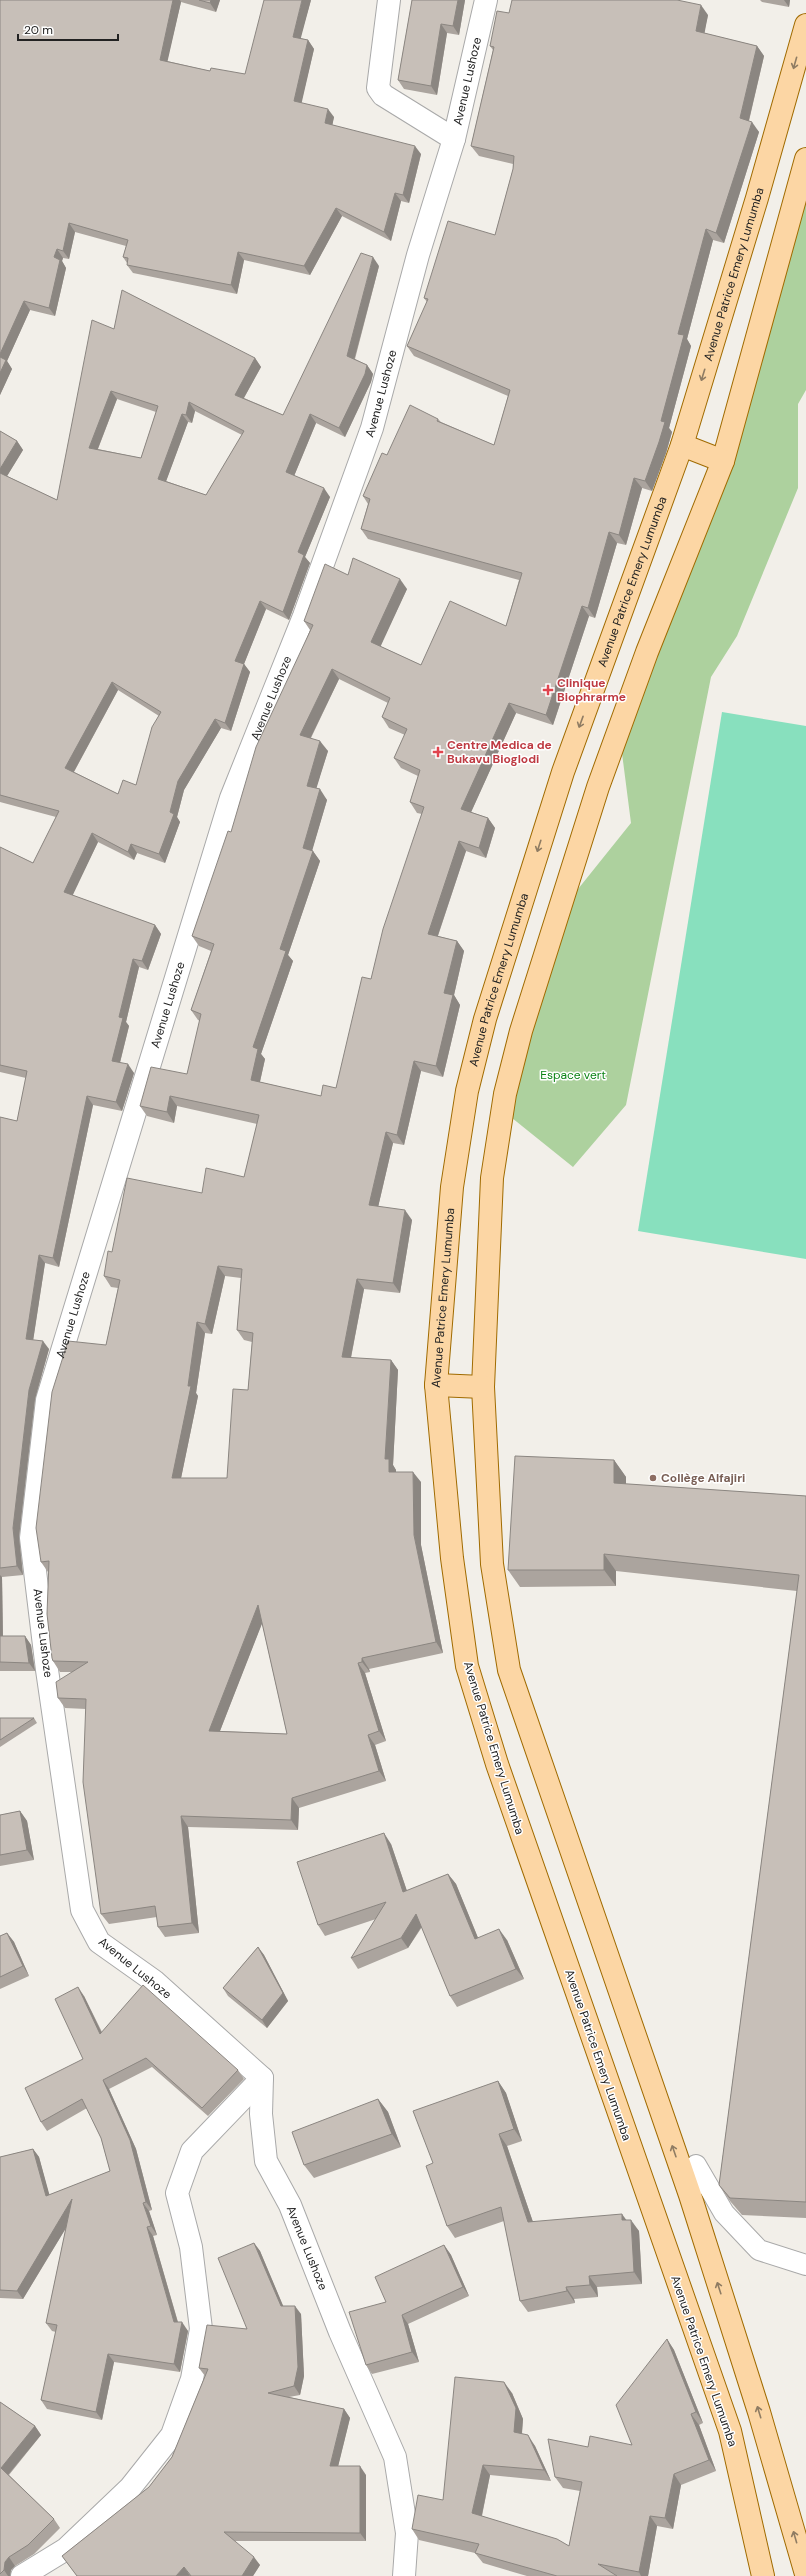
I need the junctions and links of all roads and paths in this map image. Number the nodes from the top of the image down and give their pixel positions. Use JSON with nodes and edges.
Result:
{"nodes":[{"id":1,"x":389,"y":0,"type":"edge"},
{"id":2,"x":486,"y":0,"type":"edge"},
{"id":3,"x":806,"y":25,"type":"edge"},
{"id":4,"x":454,"y":139,"type":"junction"},
{"id":5,"x":806,"y":159,"type":"edge"},
{"id":6,"x":682,"y":446,"type":"junction"},
{"id":7,"x":723,"y":461,"type":"junction"},
{"id":8,"x":436,"y":1385,"type":"junction"},
{"id":9,"x":483,"y":1387,"type":"junction"},
{"id":10,"x":262,"y":2078,"type":"junction"},
{"id":11,"x":690,"y":2195,"type":"junction"},
{"id":12,"x":806,"y":2265,"type":"edge"},
{"id":13,"x":806,"y":2574,"type":"edge"},
{"id":14,"x":22,"y":2576,"type":"edge"},
{"id":15,"x":404,"y":2576,"type":"edge"},
{"id":16,"x":764,"y":2576,"type":"edge"}],
"edges":[{"from":1,"to":4,"type":"street"},
{"from":2,"to":4,"type":"street","name":"Avenue Lushoze"},
{"from":3,"to":6,"type":"main road","name":"Avenue Patrice Emery Lumumba","one_way":true},
{"from":4,"to":10,"type":"street","name":"Avenue Lushoze"},
{"from":5,"to":7,"type":"main road"},
{"from":6,"to":7,"type":"main road"},
{"from":6,"to":8,"type":"main road","name":"Avenue Patrice Emery Lumumba","one_way":true},
{"from":7,"to":9,"type":"main road"},
{"from":8,"to":9,"type":"main road"},
{"from":8,"to":16,"type":"main road","name":"Avenue Patrice Emery Lumumba"},
{"from":11,"to":9,"type":"main road","one_way":true},
{"from":10,"to":14,"type":"street"},
{"from":10,"to":15,"type":"street","name":"Avenue Lushoze"},
{"from":11,"to":12,"type":"lane"},
{"from":13,"to":11,"type":"main road","one_way":true}]}
